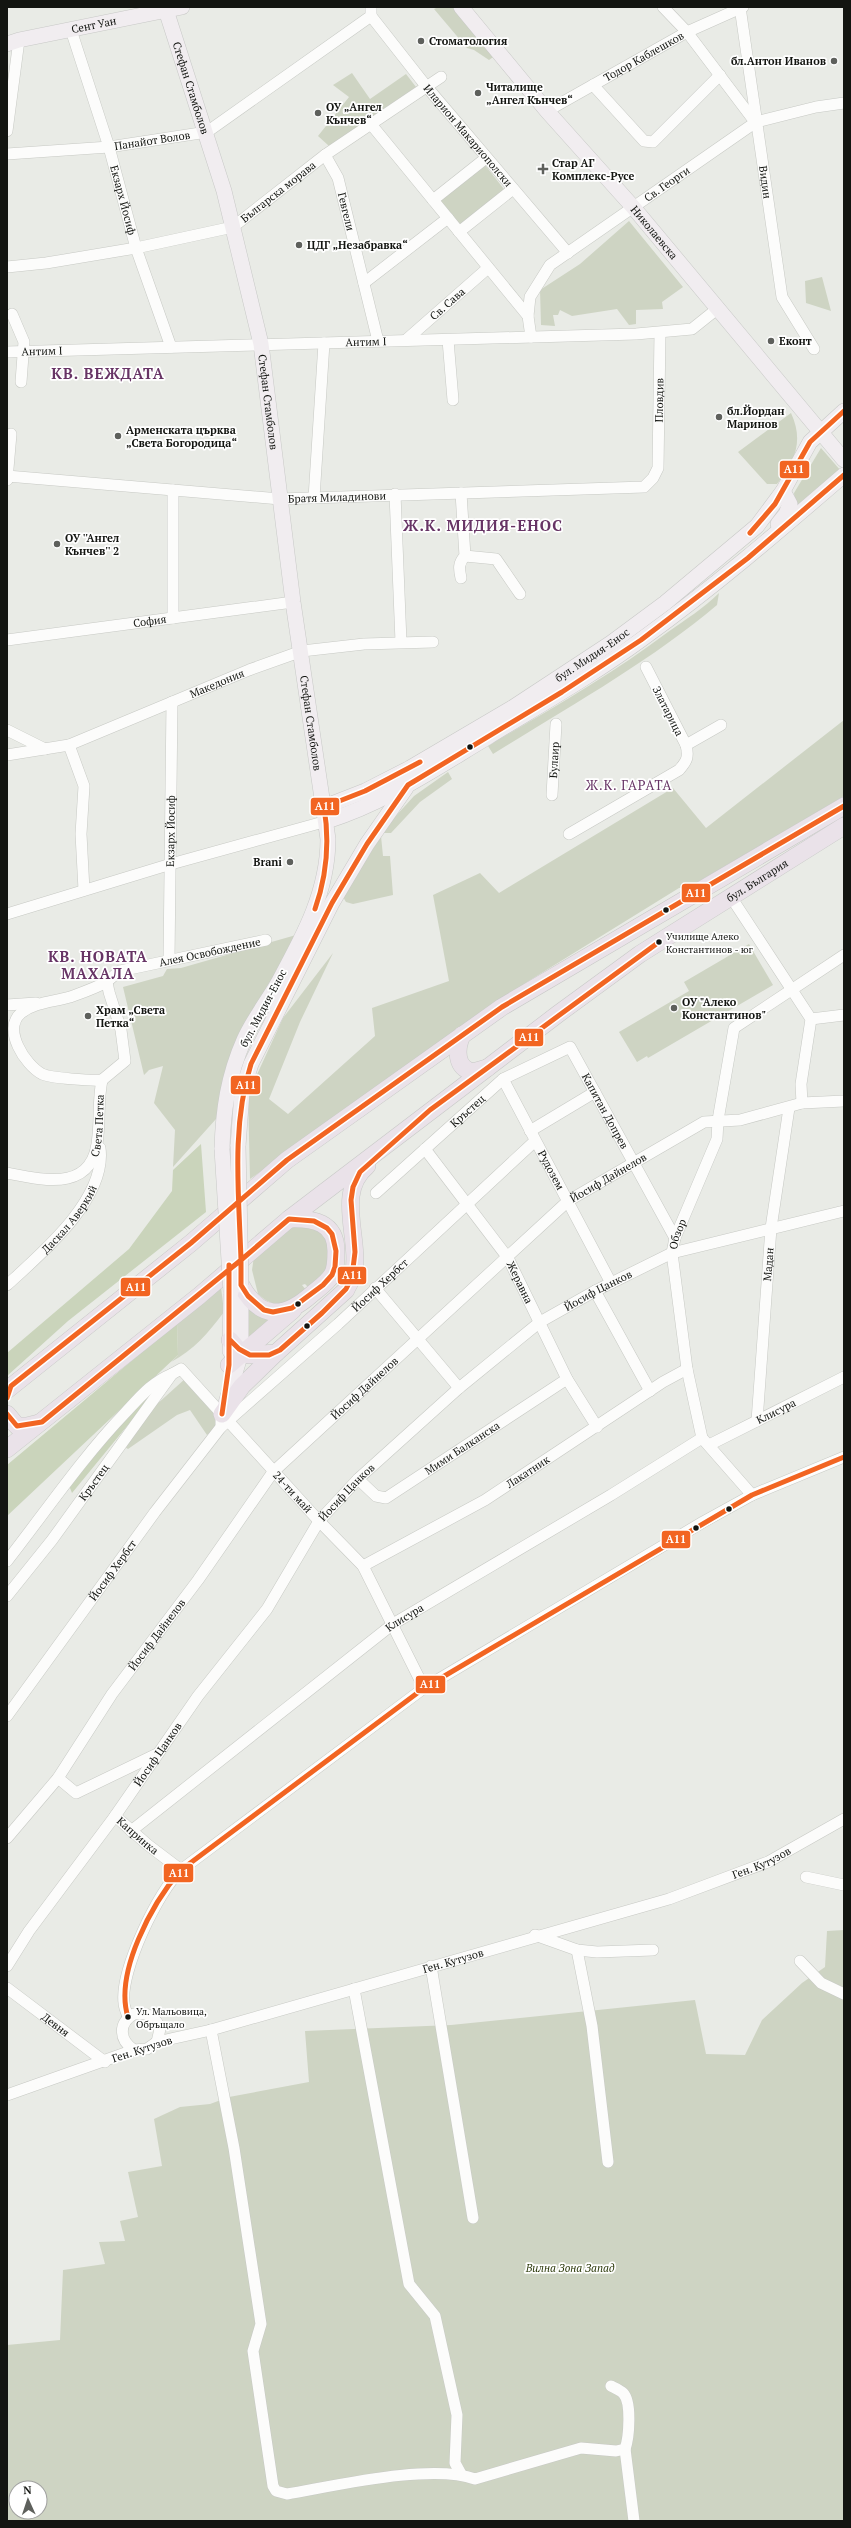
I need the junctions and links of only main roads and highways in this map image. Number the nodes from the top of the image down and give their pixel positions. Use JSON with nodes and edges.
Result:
{"nodes":[{"id":1,"x":144,"y":7,"type":"edge"},
{"id":2,"x":182,"y":7,"type":"edge"},
{"id":3,"x":461,"y":7,"type":"edge"},
{"id":4,"x":165,"y":9,"type":"edge"},
{"id":5,"x":125,"y":19,"type":"junction"},
{"id":6,"x":13,"y":42,"type":"edge"},
{"id":7,"x":802,"y":409,"type":"junction"},
{"id":8,"x":843,"y":412,"type":"edge"},
{"id":9,"x":821,"y":432,"type":"junction"},
{"id":10,"x":844,"y":448,"type":"edge"},
{"id":11,"x":844,"y":460,"type":"edge"},
{"id":12,"x":844,"y":475,"type":"edge"},
{"id":13,"x":783,"y":491,"type":"junction"},
{"id":14,"x":748,"y":558,"type":"junction"},
{"id":15,"x":408,"y":785,"type":"junction"},
{"id":16,"x":844,"y":806,"type":"edge"},
{"id":17,"x":326,"y":814,"type":"junction"},
{"id":18,"x":844,"y":826,"type":"edge"},
{"id":19,"x":462,"y":1035,"type":"junction"},
{"id":20,"x":434,"y":1055,"type":"junction"},
{"id":21,"x":487,"y":1067,"type":"junction"},
{"id":22,"x":459,"y":1088,"type":"junction"},
{"id":23,"x":430,"y":1110,"type":"junction"},
{"id":24,"x":289,"y":1219,"type":"junction"},
{"id":25,"x":236,"y":1288,"type":"junction"},
{"id":26,"x":303,"y":1302,"type":"junction"},
{"id":27,"x":233,"y":1353,"type":"junction"},
{"id":28,"x":276,"y":1354,"type":"junction"},
{"id":29,"x":8,"y":1391,"type":"edge"},
{"id":30,"x":7,"y":1414,"type":"edge"},
{"id":31,"x":224,"y":1420,"type":"joint"},
{"id":32,"x":42,"y":1422,"type":"junction"},
{"id":33,"x":7,"y":1449,"type":"edge"}],
"edges":[{"from":1,"to":5,"type":"main road"},
{"from":2,"to":4,"type":"main road","name":"Сент Уан"},
{"from":3,"to":7,"type":"main road","name":"Николаевска"},
{"from":4,"to":5,"type":"main road","name":"Сент Уан"},
{"from":4,"to":17,"type":"main road","name":"Стефан Стамболов"},
{"from":5,"to":6,"type":"main road","name":"Сент Уан"},
{"from":7,"to":8,"type":"main road"},
{"from":7,"to":9,"type":"main road","name":"Николаевска"},
{"from":8,"to":9,"type":"main road","name":"бул. Мидия-Енос"},
{"from":8,"to":10,"type":"main road"},
{"from":9,"to":11,"type":"main road","name":"Николаевска"},
{"from":9,"to":13,"type":"main road","name":"бул. Мидия-Енос"},
{"from":12,"to":14,"type":"main road","name":"бул. Мидия-Енос"},
{"from":13,"to":14,"type":"main road"},
{"from":13,"to":17,"type":"main road","name":"бул. Мидия-Енос"},
{"from":14,"to":15,"type":"main road","name":"бул. Мидия-Енос"},
{"from":15,"to":17,"type":"main road","name":"бул. Мидия-Енос"},
{"from":15,"to":25,"type":"main road","name":"бул. Мидия-Енос","bridge":true},
{"from":16,"to":19,"type":"highway","name":"бул. България"},
{"from":17,"to":25,"type":"main road","name":"бул. Мидия-Енос","bridge":true},
{"from":18,"to":21,"type":"highway","name":"бул. България"},
{"from":19,"to":20,"type":"highway","name":"бул. България"},
{"from":19,"to":21,"type":"highway"},
{"from":20,"to":22,"type":"highway"},
{"from":20,"to":29,"type":"highway","name":"бул. България"},
{"from":21,"to":22,"type":"highway","name":"бул. България"},
{"from":22,"to":23,"type":"highway","name":"бул. България"},
{"from":23,"to":24,"type":"highway","name":"бул. България"},
{"from":23,"to":28,"type":"highway"},
{"from":24,"to":26,"type":"highway"},
{"from":24,"to":32,"type":"highway","name":"бул. България"},
{"from":25,"to":26,"type":"highway"},
{"from":25,"to":27,"type":"main road","name":"бул. Мидия-Енос"},
{"from":26,"to":27,"type":"highway"},
{"from":27,"to":28,"type":"highway"},
{"from":27,"to":31,"type":"main road","name":"бул. Мидия-Енос"},
{"from":28,"to":31,"type":"highway"},
{"from":30,"to":32,"type":"highway"},
{"from":32,"to":33,"type":"highway","name":"бул. България"}]}
